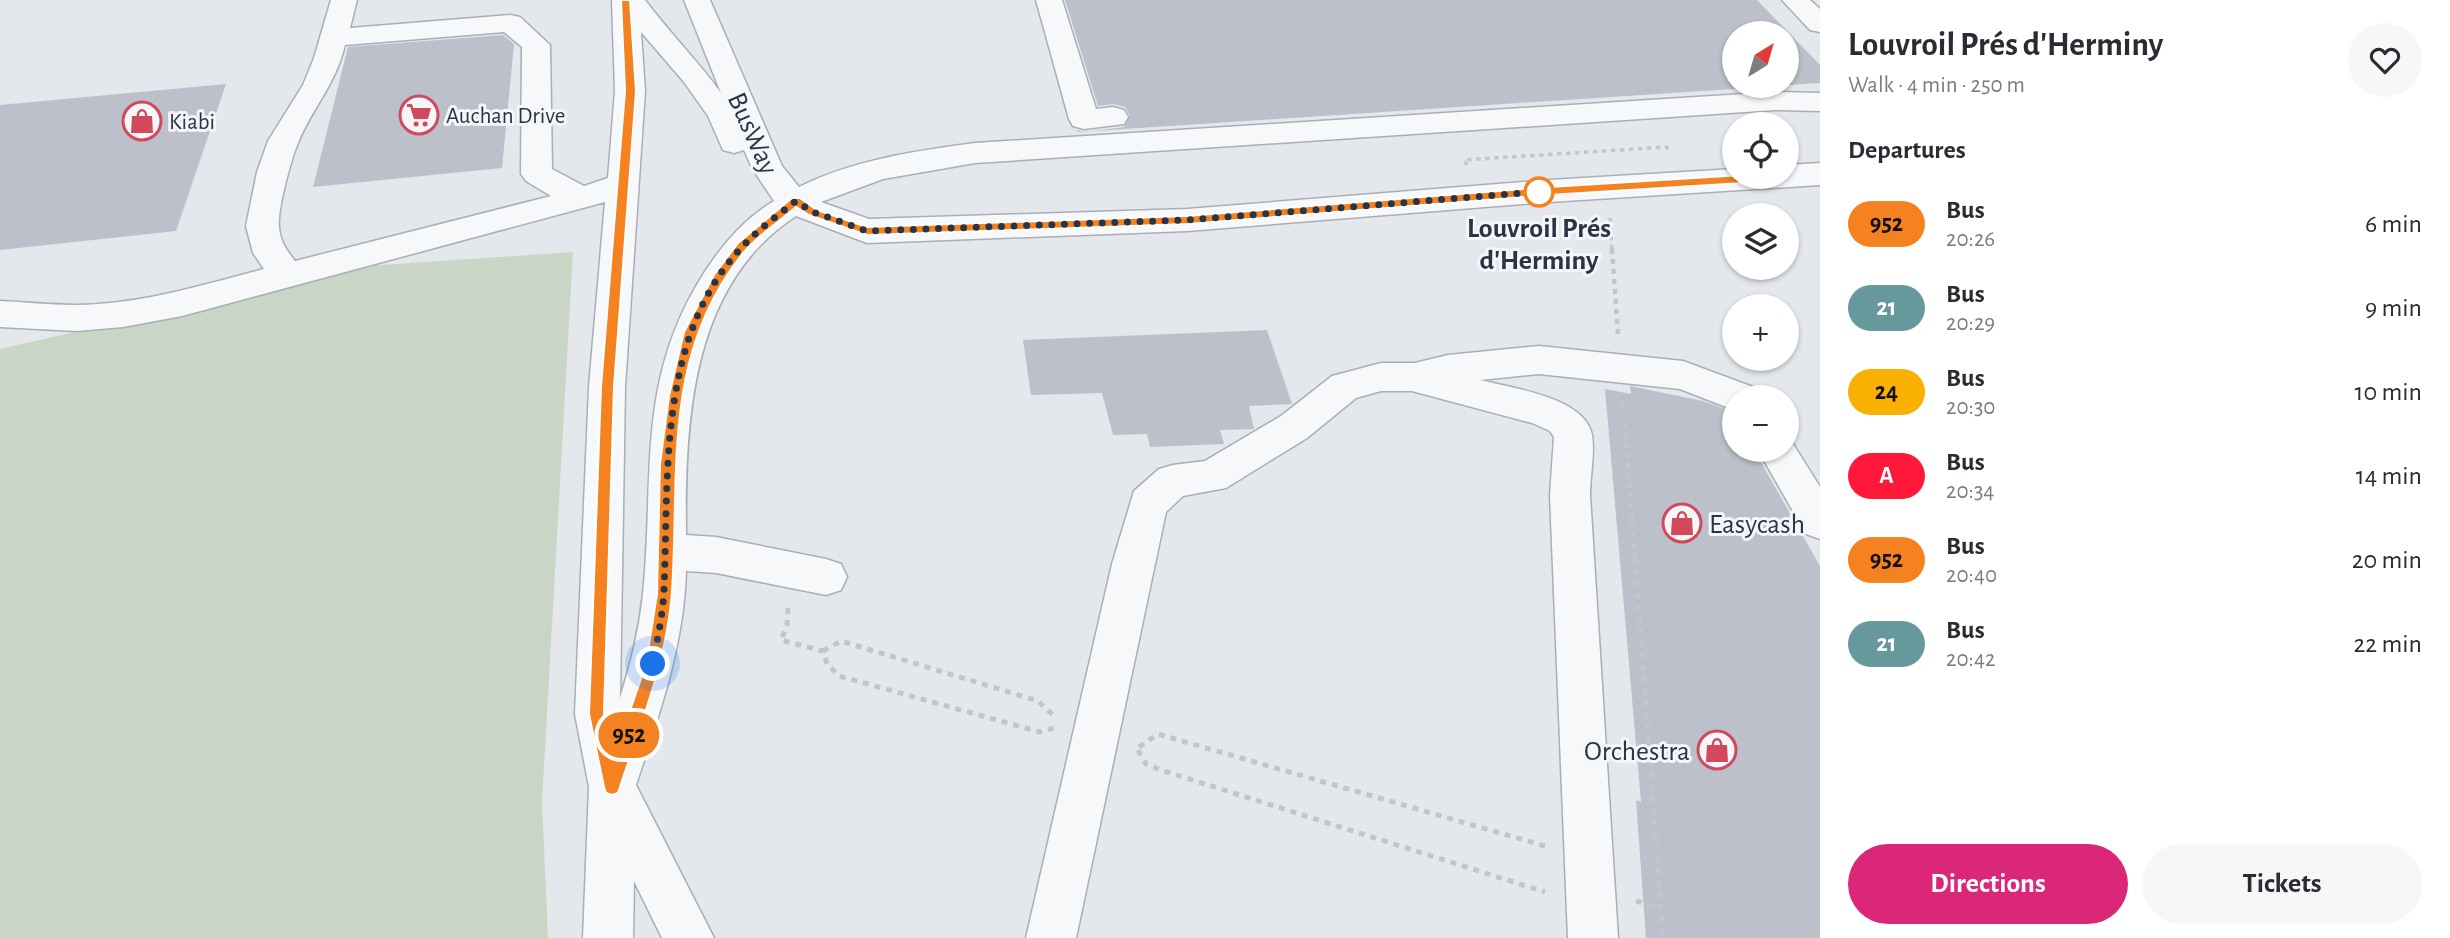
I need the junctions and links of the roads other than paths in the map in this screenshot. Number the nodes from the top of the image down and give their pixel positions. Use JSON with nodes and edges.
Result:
{"nodes":[{"id":1,"x":344,"y":0,"type":"edge"},
{"id":2,"x":625,"y":0,"type":"edge"},
{"id":3,"x":631,"y":0,"type":"edge"},
{"id":4,"x":697,"y":0,"type":"edge"},
{"id":5,"x":1049,"y":0,"type":"edge"},
{"id":6,"x":1795,"y":0,"type":"edge"},
{"id":7,"x":1820,"y":24,"type":"edge"},
{"id":8,"x":330,"y":50,"type":"junction"},
{"id":9,"x":1820,"y":93,"type":"edge"},
{"id":10,"x":1775,"y":101,"type":"junction"},
{"id":11,"x":1820,"y":102,"type":"edge"},
{"id":12,"x":1113,"y":117,"type":"dead end"},
{"id":13,"x":1820,"y":174,"type":"edge"},
{"id":14,"x":1799,"y":175,"type":"edge"},
{"id":15,"x":1722,"y":180,"type":"edge"},
{"id":16,"x":622,"y":184,"type":"junction"},
{"id":17,"x":582,"y":199,"type":"junction"},
{"id":18,"x":796,"y":201,"type":"junction"},
{"id":19,"x":287,"y":275,"type":"junction"},
{"id":20,"x":0,"y":314,"type":"edge"},
{"id":21,"x":1412,"y":377,"type":"junction"},
{"id":22,"x":1722,"y":390,"type":"edge"},
{"id":23,"x":1784,"y":462,"type":"edge"},
{"id":24,"x":1820,"y":522,"type":"edge"},
{"id":25,"x":665,"y":552,"type":"junction"},
{"id":26,"x":826,"y":577,"type":"dead end"},
{"id":27,"x":612,"y":787,"type":"junction"},
{"id":28,"x":608,"y":938,"type":"edge"},
{"id":29,"x":689,"y":938,"type":"edge"},
{"id":30,"x":1051,"y":938,"type":"edge"},
{"id":31,"x":1593,"y":938,"type":"edge"}],
"edges":[{"from":1,"to":8,"type":"street"},
{"from":2,"to":16,"type":"street"},
{"from":3,"to":18,"type":"street"},
{"from":4,"to":18,"type":"street","name":"BusWay"},
{"from":5,"to":12,"type":"street"},
{"from":6,"to":7,"type":"street"},
{"from":8,"to":17,"type":"street"},
{"from":8,"to":19,"type":"street"},
{"from":9,"to":10,"type":"street"},
{"from":10,"to":11,"type":"street"},
{"from":10,"to":18,"type":"street"},
{"from":13,"to":14,"type":"street"},
{"from":15,"to":18,"type":"street","name":"BusWay"},
{"from":16,"to":17,"type":"street"},
{"from":16,"to":27,"type":"street"},
{"from":17,"to":19,"type":"street"},
{"from":18,"to":25,"type":"street"},
{"from":19,"to":20,"type":"street"},
{"from":21,"to":22,"type":"street"},
{"from":21,"to":30,"type":"street"},
{"from":21,"to":31,"type":"street"},
{"from":23,"to":24,"type":"street"},
{"from":25,"to":26,"type":"street"},
{"from":25,"to":27,"type":"street"},
{"from":27,"to":28,"type":"street"},
{"from":27,"to":29,"type":"street"}]}
